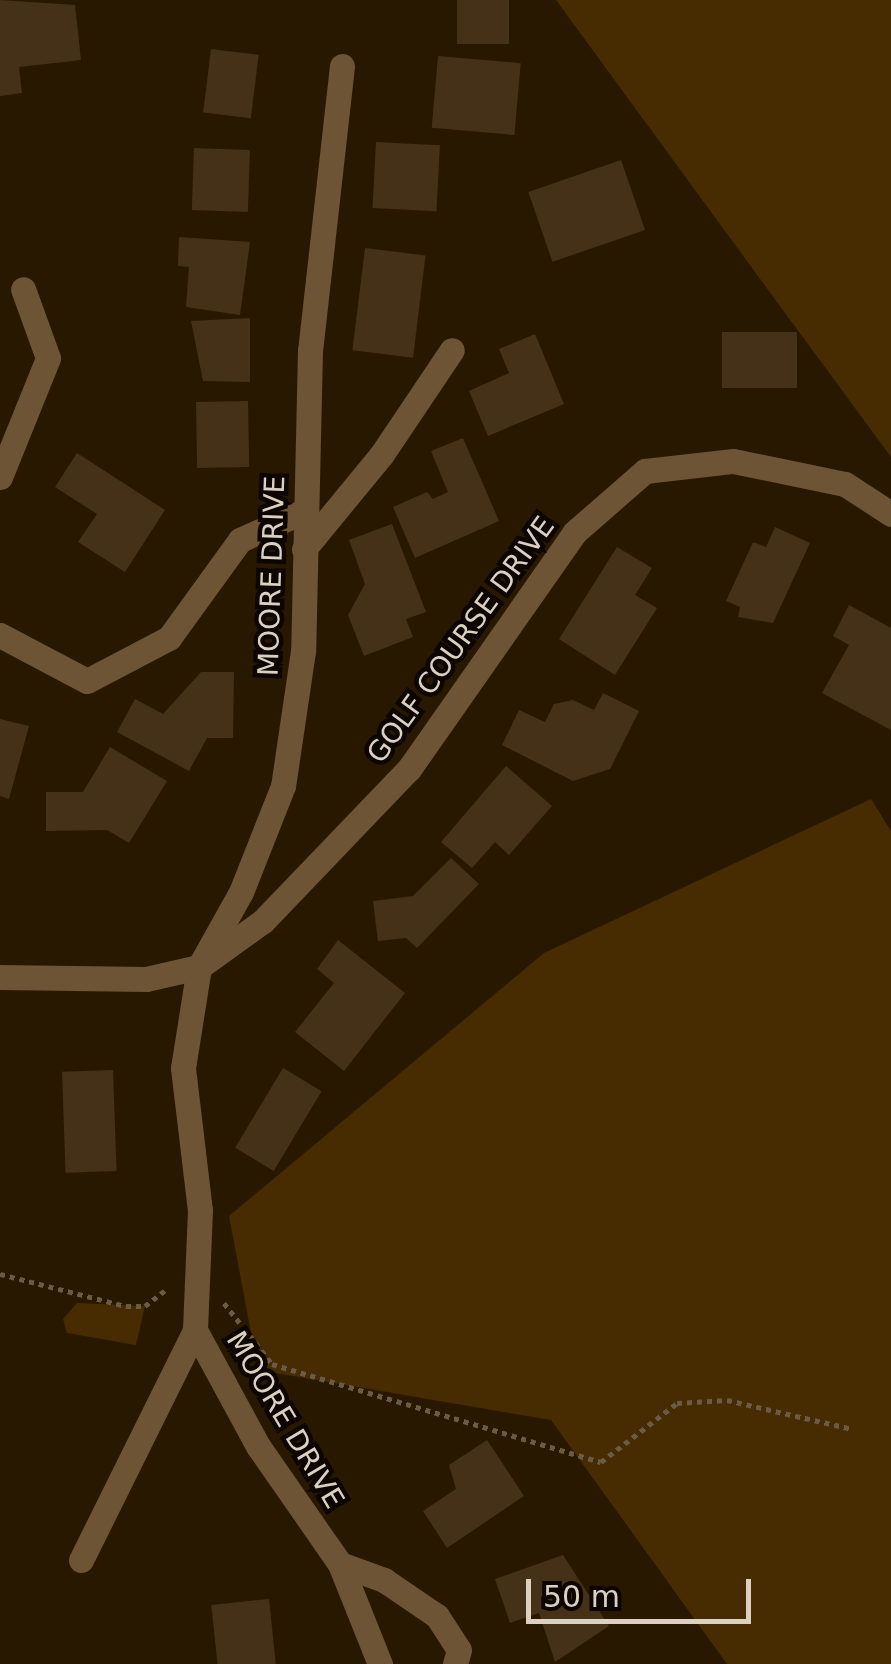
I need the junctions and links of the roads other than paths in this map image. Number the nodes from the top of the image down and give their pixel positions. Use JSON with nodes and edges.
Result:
{"nodes":[{"id":1,"x":342,"y":66,"type":"dead end"},
{"id":2,"x":23,"y":288,"type":"dead end"},
{"id":3,"x":452,"y":350,"type":"dead end"},
{"id":4,"x":0,"y":477,"type":"edge"},
{"id":5,"x":304,"y":512,"type":"junction"},
{"id":6,"x":891,"y":514,"type":"edge"},
{"id":7,"x":304,"y":549,"type":"junction"},
{"id":8,"x":0,"y":635,"type":"edge"},
{"id":9,"x":199,"y":967,"type":"junction"},
{"id":10,"x":0,"y":977,"type":"edge"},
{"id":11,"x":195,"y":1330,"type":"junction"},
{"id":12,"x":81,"y":1560,"type":"dead end"},
{"id":13,"x":340,"y":1564,"type":"junction"},
{"id":14,"x":380,"y":1664,"type":"edge"},
{"id":15,"x":455,"y":1664,"type":"edge"}],
"edges":[{"from":1,"to":5,"type":"street","name":"MOORE DRIVE"},
{"from":2,"to":4,"type":"street"},
{"from":3,"to":7,"type":"street"},
{"from":5,"to":7,"type":"street","name":"MOORE DRIVE"},
{"from":5,"to":8,"type":"street"},
{"from":6,"to":9,"type":"street","name":"GOLF COURSE DRIVE"},
{"from":7,"to":9,"type":"street","name":"MOORE DRIVE"},
{"from":9,"to":10,"type":"street","name":"GOLF COURSE DRIVE"},
{"from":9,"to":11,"type":"street","name":"MOORE DRIVE"},
{"from":11,"to":12,"type":"street"},
{"from":11,"to":13,"type":"street","name":"MOORE DRIVE"},
{"from":13,"to":14,"type":"street","name":"MOORE DRIVE"},
{"from":13,"to":15,"type":"street"}]}
